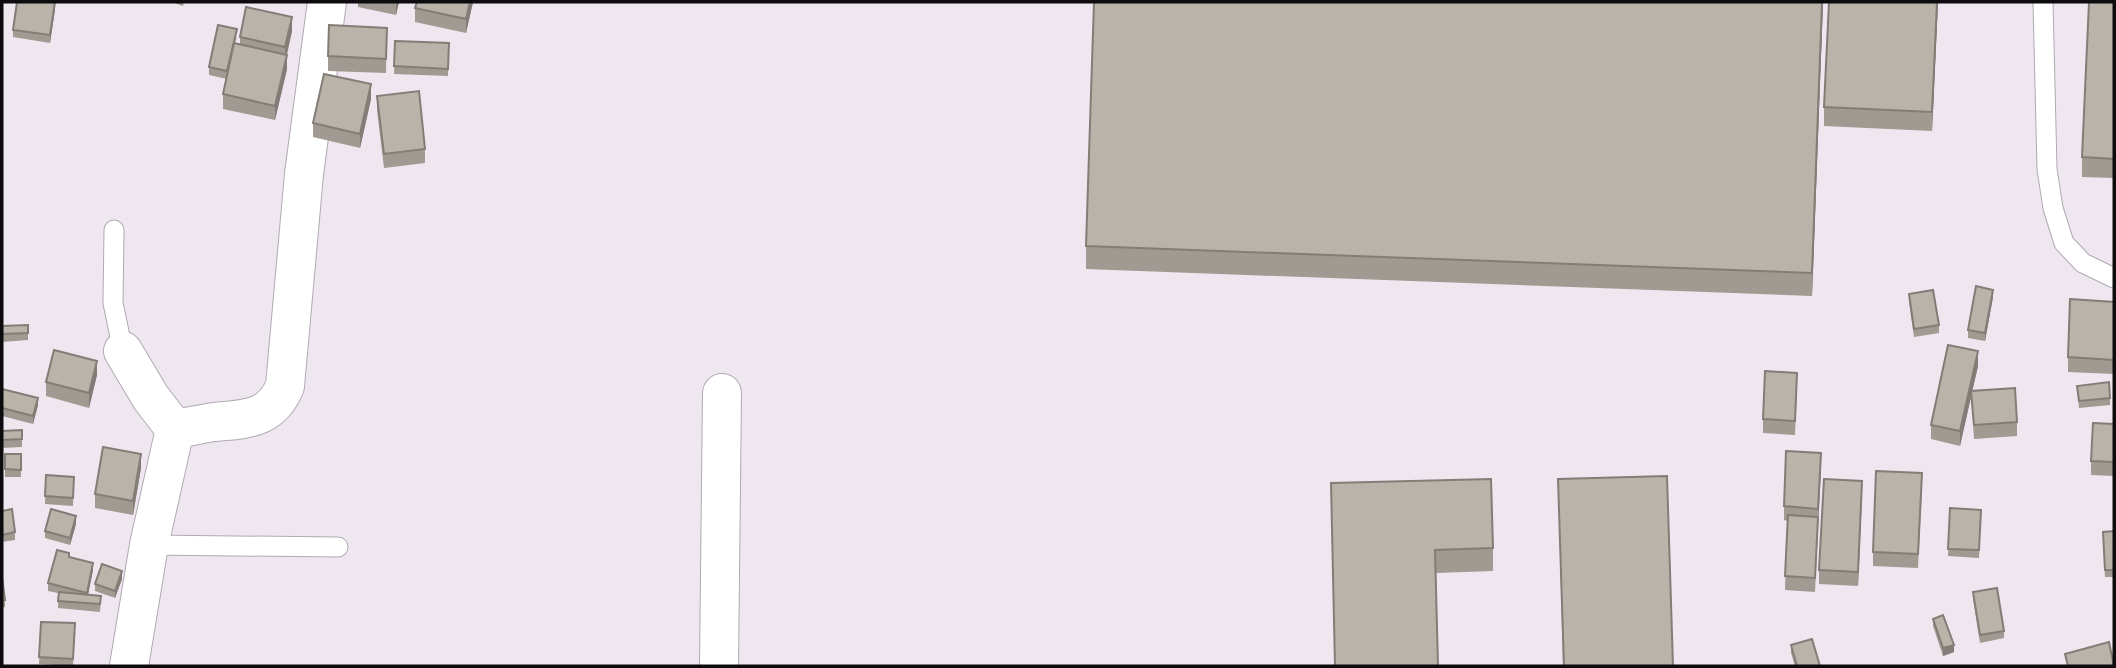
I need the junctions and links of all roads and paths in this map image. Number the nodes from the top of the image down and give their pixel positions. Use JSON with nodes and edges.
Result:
{"nodes":[{"id":1,"x":327,"y":2,"type":"edge"},
{"id":2,"x":2043,"y":2,"type":"edge"},
{"id":3,"x":114,"y":230,"type":"dead end"},
{"id":4,"x":2114,"y":278,"type":"edge"},
{"id":5,"x":123,"y":351,"type":"joint"},
{"id":6,"x":722,"y":393,"type":"dead end"},
{"id":7,"x":175,"y":429,"type":"junction"},
{"id":8,"x":149,"y":545,"type":"junction"},
{"id":9,"x":338,"y":547,"type":"dead end"},
{"id":10,"x":130,"y":666,"type":"edge"},
{"id":11,"x":719,"y":666,"type":"edge"}],
"edges":[{"from":1,"to":7,"type":"street"},
{"from":2,"to":4,"type":"lane"},
{"from":3,"to":5,"type":"lane"},
{"from":5,"to":7,"type":"street"},
{"from":6,"to":11,"type":"street"},
{"from":7,"to":8,"type":"street"},
{"from":8,"to":9,"type":"lane"},
{"from":8,"to":10,"type":"street"}]}
